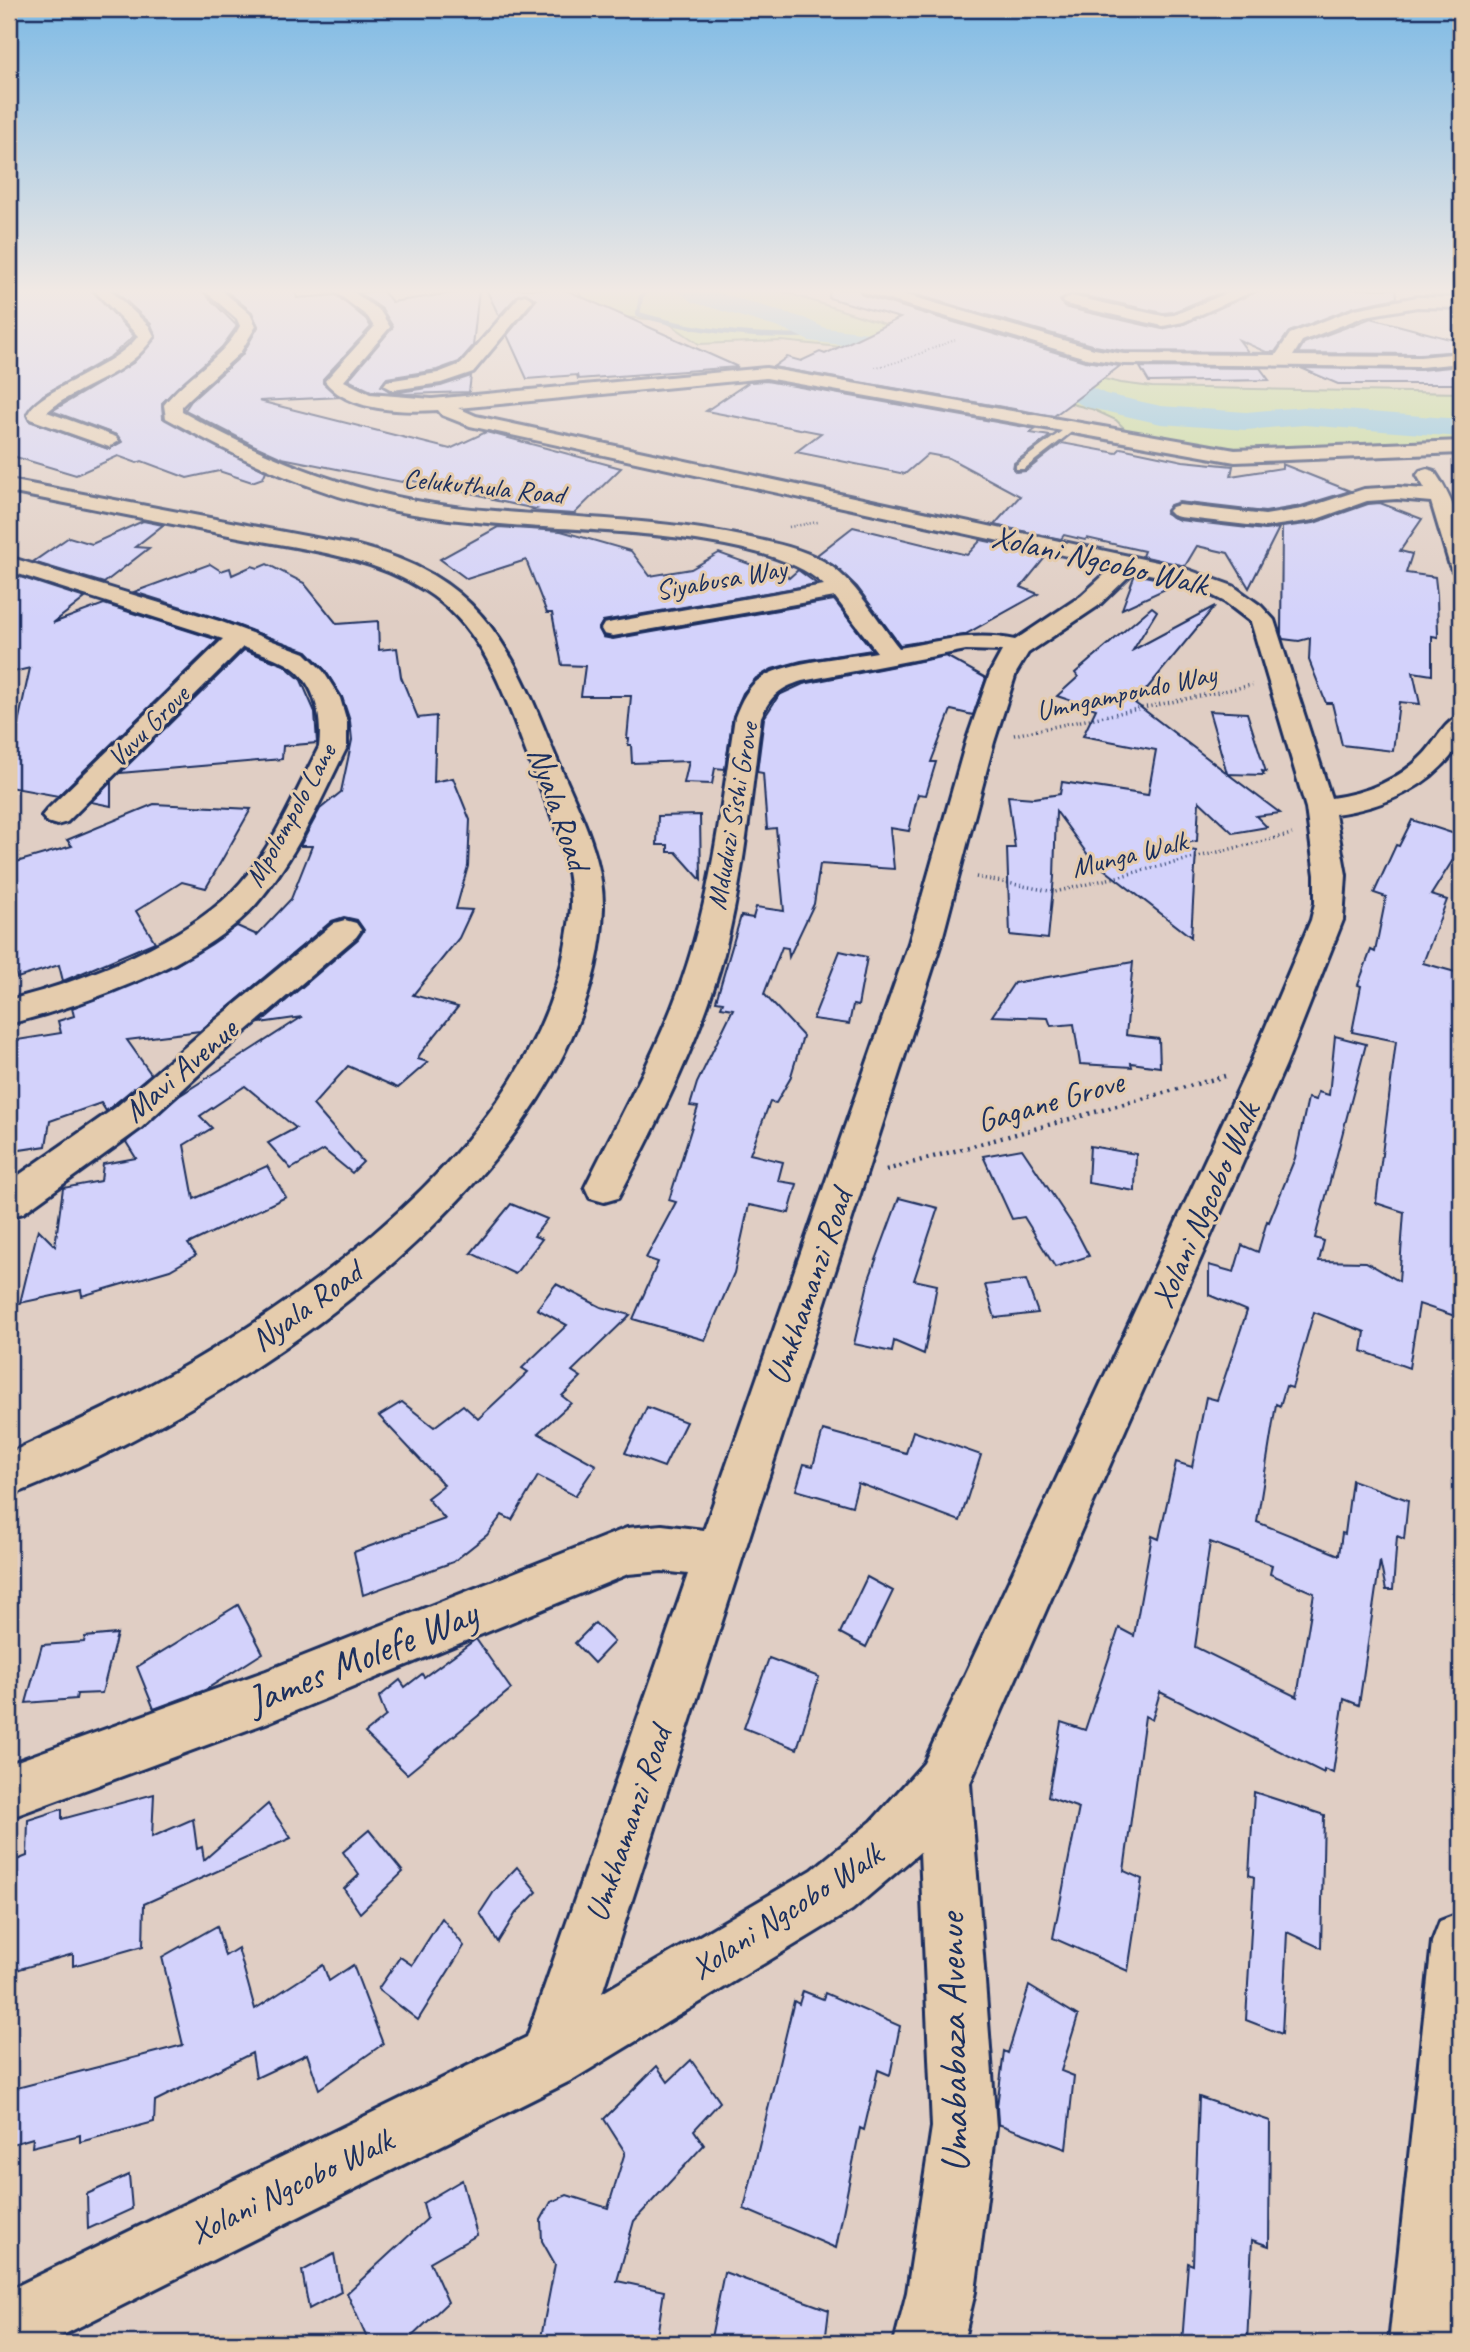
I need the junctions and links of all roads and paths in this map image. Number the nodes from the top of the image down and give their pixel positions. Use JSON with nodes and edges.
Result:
{"nodes":[{"id":1,"x":55,"y":399,"type":"edge"},
{"id":2,"x":178,"y":399,"type":"edge"},
{"id":3,"x":374,"y":399,"type":"edge"},
{"id":4,"x":498,"y":399,"type":"edge"},
{"id":5,"x":912,"y":399,"type":"edge"},
{"id":6,"x":443,"y":404,"type":"junction"},
{"id":7,"x":1073,"y":427,"type":"junction"},
{"id":8,"x":109,"y":441,"type":"dead end"},
{"id":9,"x":1461,"y":447,"type":"edge"},
{"id":10,"x":1399,"y":450,"type":"junction"},
{"id":11,"x":1020,"y":467,"type":"dead end"},
{"id":12,"x":9,"y":486,"type":"edge"},
{"id":13,"x":1440,"y":497,"type":"junction"},
{"id":14,"x":1179,"y":511,"type":"dead end"},
{"id":15,"x":818,"y":522,"type":"dead end"},
{"id":16,"x":725,"y":538,"type":"junction"},
{"id":17,"x":9,"y":564,"type":"edge"},
{"id":18,"x":1128,"y":564,"type":"junction"},
{"id":19,"x":1461,"y":566,"type":"edge"},
{"id":20,"x":839,"y":589,"type":"junction"},
{"id":21,"x":613,"y":629,"type":"dead end"},
{"id":22,"x":240,"y":636,"type":"junction"},
{"id":23,"x":1019,"y":648,"type":"junction"},
{"id":24,"x":892,"y":656,"type":"junction"},
{"id":25,"x":1280,"y":679,"type":"junction"},
{"id":26,"x":1461,"y":724,"type":"edge"},
{"id":27,"x":980,"y":742,"type":"junction"},
{"id":28,"x":57,"y":816,"type":"dead end"},
{"id":29,"x":1320,"y":818,"type":"junction"},
{"id":30,"x":945,"y":871,"type":"junction"},
{"id":31,"x":345,"y":930,"type":"dead end"},
{"id":32,"x":9,"y":1012,"type":"edge"},
{"id":33,"x":1268,"y":1064,"type":"junction"},
{"id":34,"x":845,"y":1182,"type":"junction"},
{"id":35,"x":604,"y":1187,"type":"dead end"},
{"id":36,"x":9,"y":1202,"type":"edge"},
{"id":37,"x":9,"y":1475,"type":"edge"},
{"id":38,"x":718,"y":1557,"type":"junction"},
{"id":39,"x":943,"y":1782,"type":"junction"},
{"id":40,"x":9,"y":1791,"type":"edge"},
{"id":41,"x":1461,"y":1942,"type":"edge"},
{"id":42,"x":550,"y":2057,"type":"junction"},
{"id":43,"x":9,"y":2326,"type":"edge"},
{"id":44,"x":929,"y":2343,"type":"edge"},
{"id":45,"x":1423,"y":2343,"type":"edge"}],
"edges":[{"from":1,"to":8,"type":"street"},
{"from":2,"to":16,"type":"street","name":"Celukuthula Road"},
{"from":3,"to":6,"type":"street","name":"Xolani Ngcobo Walk"},
{"from":4,"to":6,"type":"street"},
{"from":5,"to":7,"type":"street"},
{"from":6,"to":18,"type":"street","name":"Xolani Ngcobo Walk"},
{"from":7,"to":10,"type":"street"},
{"from":7,"to":11,"type":"lane"},
{"from":9,"to":10,"type":"street"},
{"from":10,"to":13,"type":"street"},
{"from":12,"to":37,"type":"street","name":"Nyala Road"},
{"from":13,"to":14,"type":"street"},
{"from":13,"to":19,"type":"street"},
{"from":15,"to":16,"type":"path"},
{"from":16,"to":20,"type":"street","name":"Celukuthula Road"},
{"from":17,"to":22,"type":"street","name":"Mpolompolo Lane"},
{"from":18,"to":23,"type":"street","name":"Umkhamanzi Road"},
{"from":18,"to":25,"type":"street","name":"Xolani Ngcobo Walk"},
{"from":20,"to":21,"type":"street","name":"Siyabusa Way"},
{"from":20,"to":24,"type":"street","name":"Celukuthula Road"},
{"from":22,"to":28,"type":"street","name":"Vuvu Grove"},
{"from":22,"to":32,"type":"street","name":"Mpolompolo Lane"},
{"from":23,"to":24,"type":"street","name":"Mduduzi Sishi Grove"},
{"from":23,"to":27,"type":"street","name":"Umkhamanzi Road"},
{"from":24,"to":35,"type":"street","name":"Mduduzi Sishi Grove"},
{"from":25,"to":27,"type":"path","name":"Umngampondo Way"},
{"from":25,"to":29,"type":"street","name":"Xolani Ngcobo Walk"},
{"from":26,"to":29,"type":"street"},
{"from":27,"to":30,"type":"street","name":"Umkhamanzi Road"},
{"from":29,"to":30,"type":"path","name":"Munga Walk"},
{"from":29,"to":33,"type":"street","name":"Xolani Ngcobo Walk"},
{"from":30,"to":34,"type":"street","name":"Umkhamanzi Road"},
{"from":31,"to":36,"type":"street","name":"Mavi Avenue"},
{"from":33,"to":34,"type":"path","name":"Gagane Grove"},
{"from":33,"to":39,"type":"street","name":"Xolani Ngcobo Walk"},
{"from":34,"to":38,"type":"street","name":"Umkhamanzi Road"},
{"from":38,"to":40,"type":"street","name":"James Molefe Way"},
{"from":38,"to":42,"type":"street","name":"Umkhamanzi Road"},
{"from":39,"to":42,"type":"street","name":"Xolani Ngcobo Walk"},
{"from":39,"to":44,"type":"street","name":"Umababaza Avenue"},
{"from":41,"to":45,"type":"street"},
{"from":42,"to":43,"type":"street","name":"Xolani Ngcobo Walk"}]}
